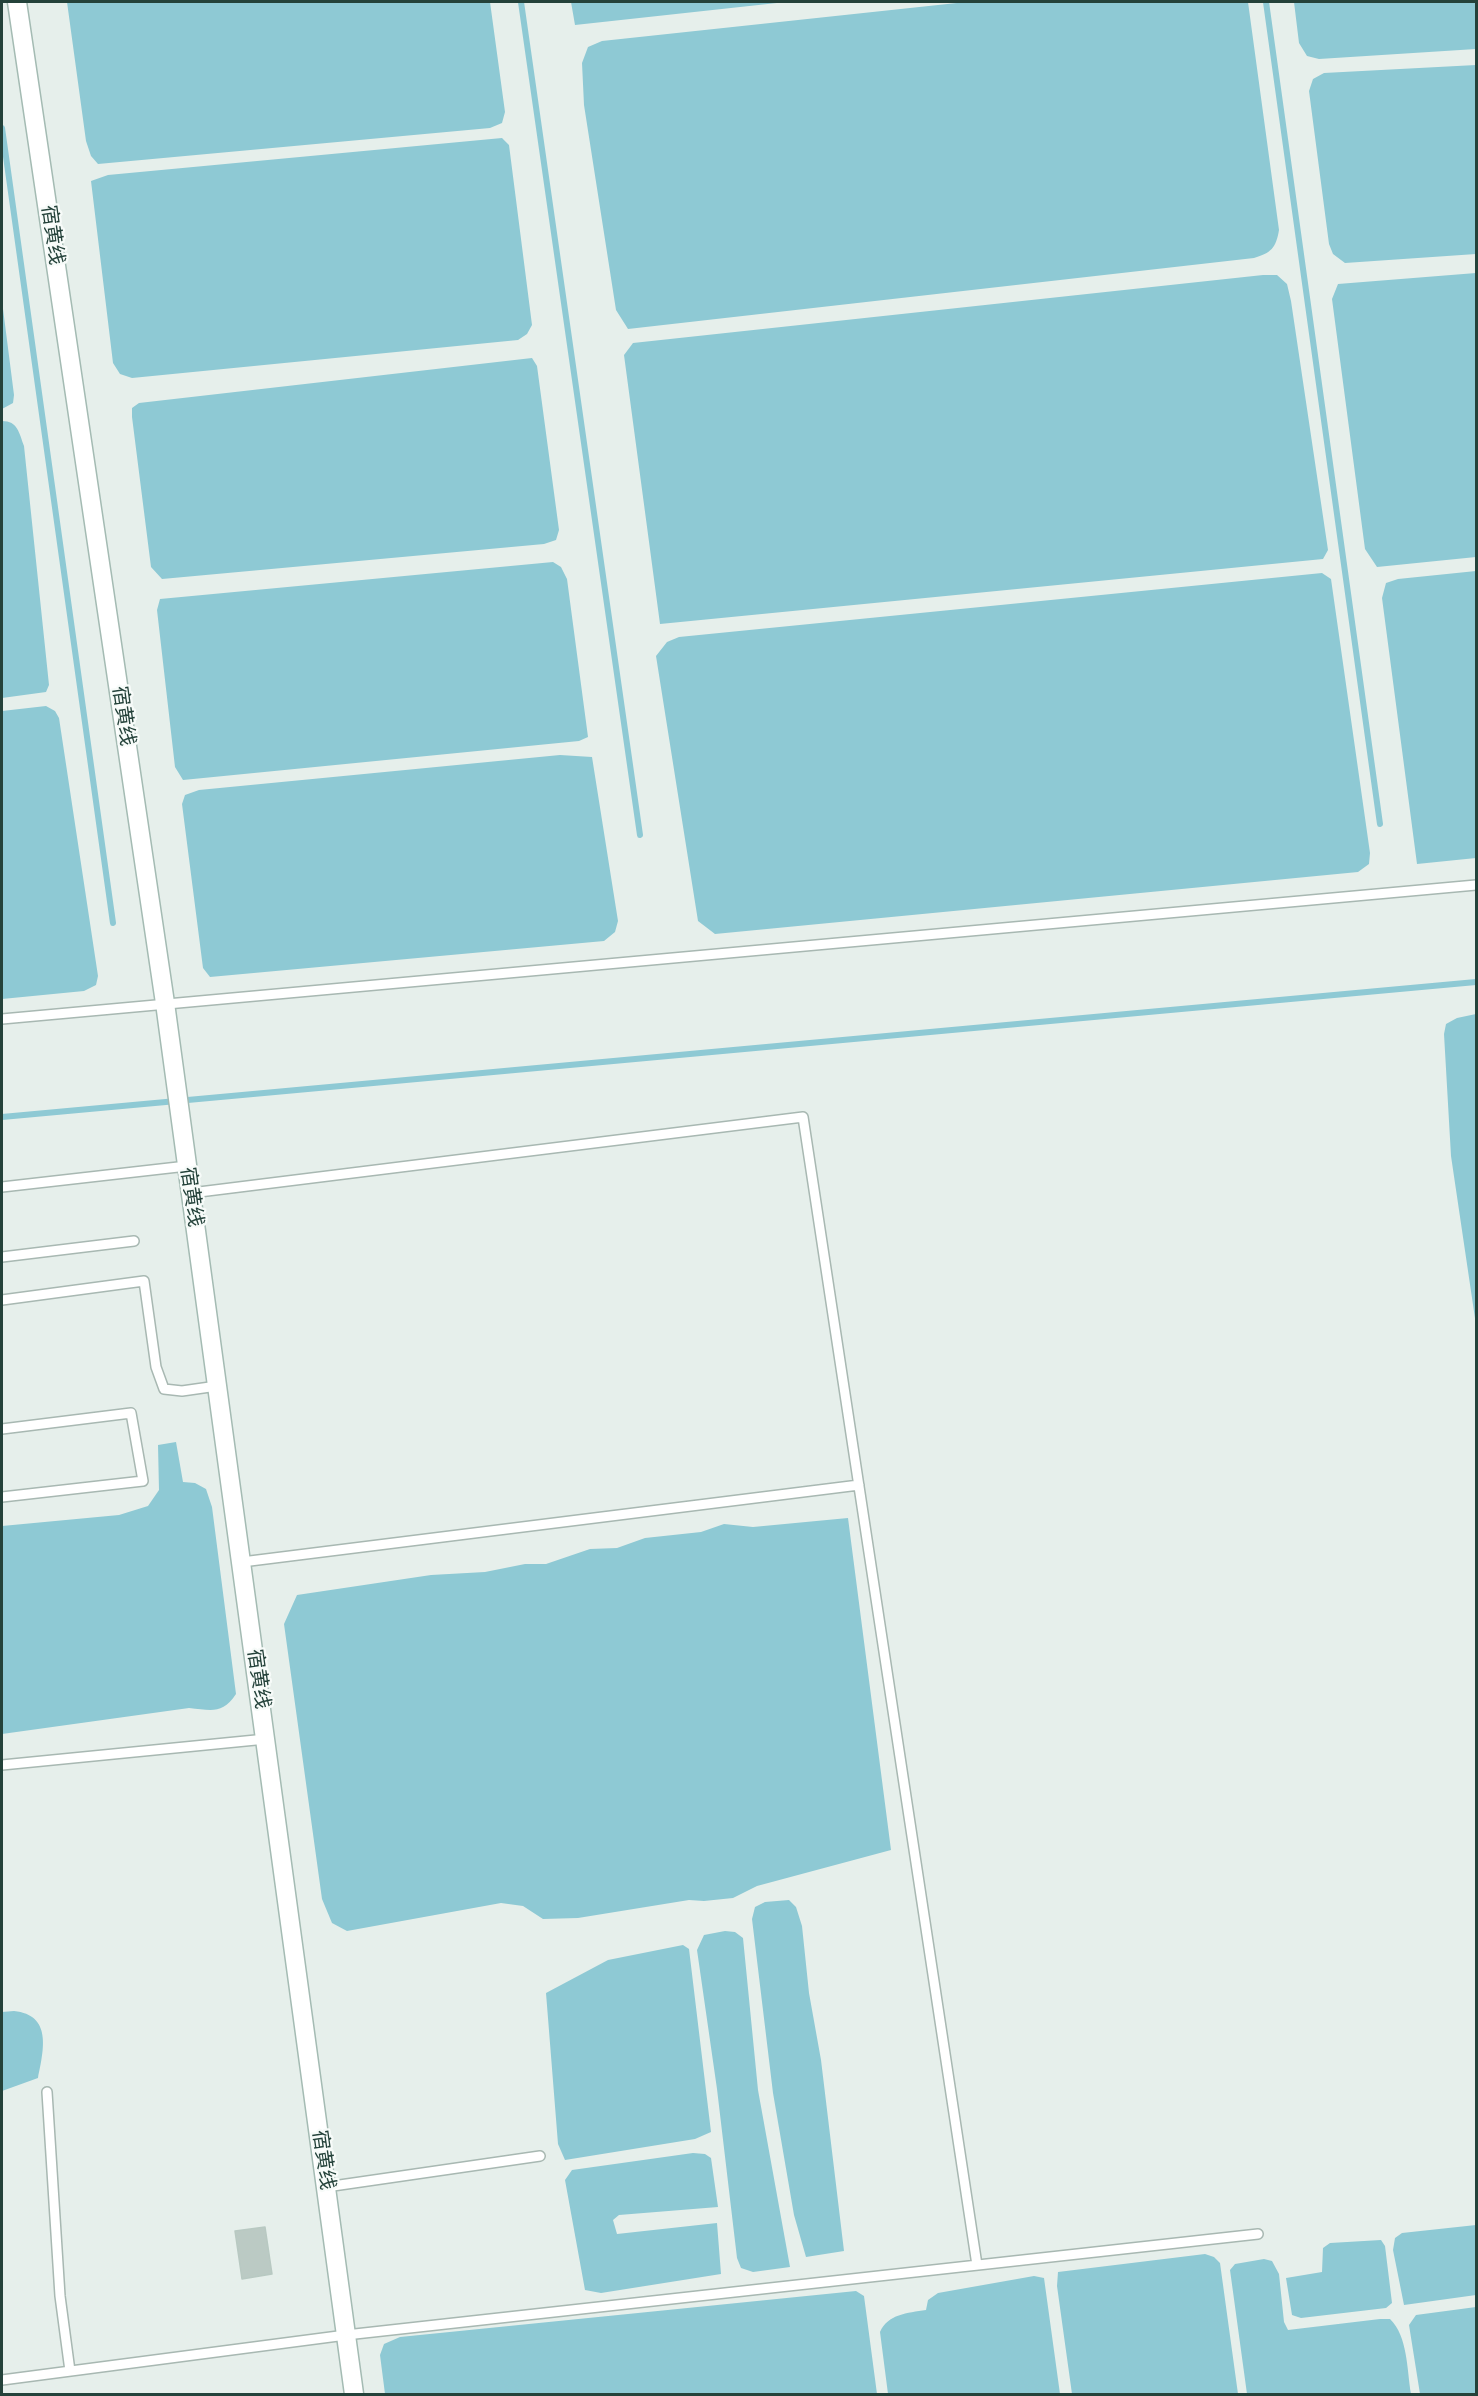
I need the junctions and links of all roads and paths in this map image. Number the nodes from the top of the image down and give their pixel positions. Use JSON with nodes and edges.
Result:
{"nodes":[{"id":1,"x":17,"y":2,"type":"edge"},
{"id":2,"x":1476,"y":885,"type":"edge"},
{"id":3,"x":165,"y":1003,"type":"junction"},
{"id":4,"x":2,"y":1019,"type":"edge"},
{"id":5,"x":187,"y":1166,"type":"junction"},
{"id":6,"x":2,"y":1187,"type":"edge"},
{"id":7,"x":191,"y":1193,"type":"junction"},
{"id":8,"x":134,"y":1241,"type":"dead end"},
{"id":9,"x":2,"y":1257,"type":"edge"},
{"id":10,"x":2,"y":1300,"type":"edge"},
{"id":11,"x":217,"y":1386,"type":"junction"},
{"id":12,"x":2,"y":1429,"type":"edge"},
{"id":13,"x":859,"y":1485,"type":"junction"},
{"id":14,"x":2,"y":1497,"type":"edge"},
{"id":15,"x":242,"y":1562,"type":"junction"},
{"id":16,"x":266,"y":1739,"type":"junction"},
{"id":17,"x":2,"y":1765,"type":"edge"},
{"id":18,"x":47,"y":2092,"type":"dead end"},
{"id":19,"x":540,"y":2156,"type":"dead end"},
{"id":20,"x":326,"y":2187,"type":"junction"},
{"id":21,"x":1258,"y":2234,"type":"dead end"},
{"id":22,"x":976,"y":2265,"type":"junction"},
{"id":23,"x":346,"y":2335,"type":"junction"},
{"id":24,"x":70,"y":2371,"type":"junction"},
{"id":25,"x":2,"y":2380,"type":"edge"},
{"id":26,"x":354,"y":2394,"type":"edge"}],
"edges":[{"from":1,"to":3,"type":"main road","name":"宿黄线"},
{"from":2,"to":3,"type":"lane"},
{"from":3,"to":4,"type":"lane"},
{"from":3,"to":5,"type":"main road","name":"宿黄线"},
{"from":5,"to":6,"type":"lane"},
{"from":5,"to":7,"type":"main road","name":"宿黄线"},
{"from":7,"to":11,"type":"main road","name":"宿黄线"},
{"from":7,"to":13,"type":"lane"},
{"from":8,"to":9,"type":"lane"},
{"from":10,"to":11,"type":"lane"},
{"from":11,"to":15,"type":"main road","name":"宿黄线"},
{"from":12,"to":14,"type":"lane"},
{"from":13,"to":15,"type":"lane"},
{"from":13,"to":22,"type":"lane"},
{"from":15,"to":16,"type":"main road","name":"宿黄线"},
{"from":16,"to":17,"type":"lane"},
{"from":16,"to":20,"type":"main road","name":"宿黄线"},
{"from":18,"to":24,"type":"lane"},
{"from":19,"to":20,"type":"lane"},
{"from":20,"to":23,"type":"main road","name":"宿黄线"},
{"from":21,"to":22,"type":"lane"},
{"from":22,"to":23,"type":"lane"},
{"from":23,"to":24,"type":"lane"},
{"from":23,"to":26,"type":"main road","name":"宿黄线"},
{"from":24,"to":25,"type":"lane"}]}
